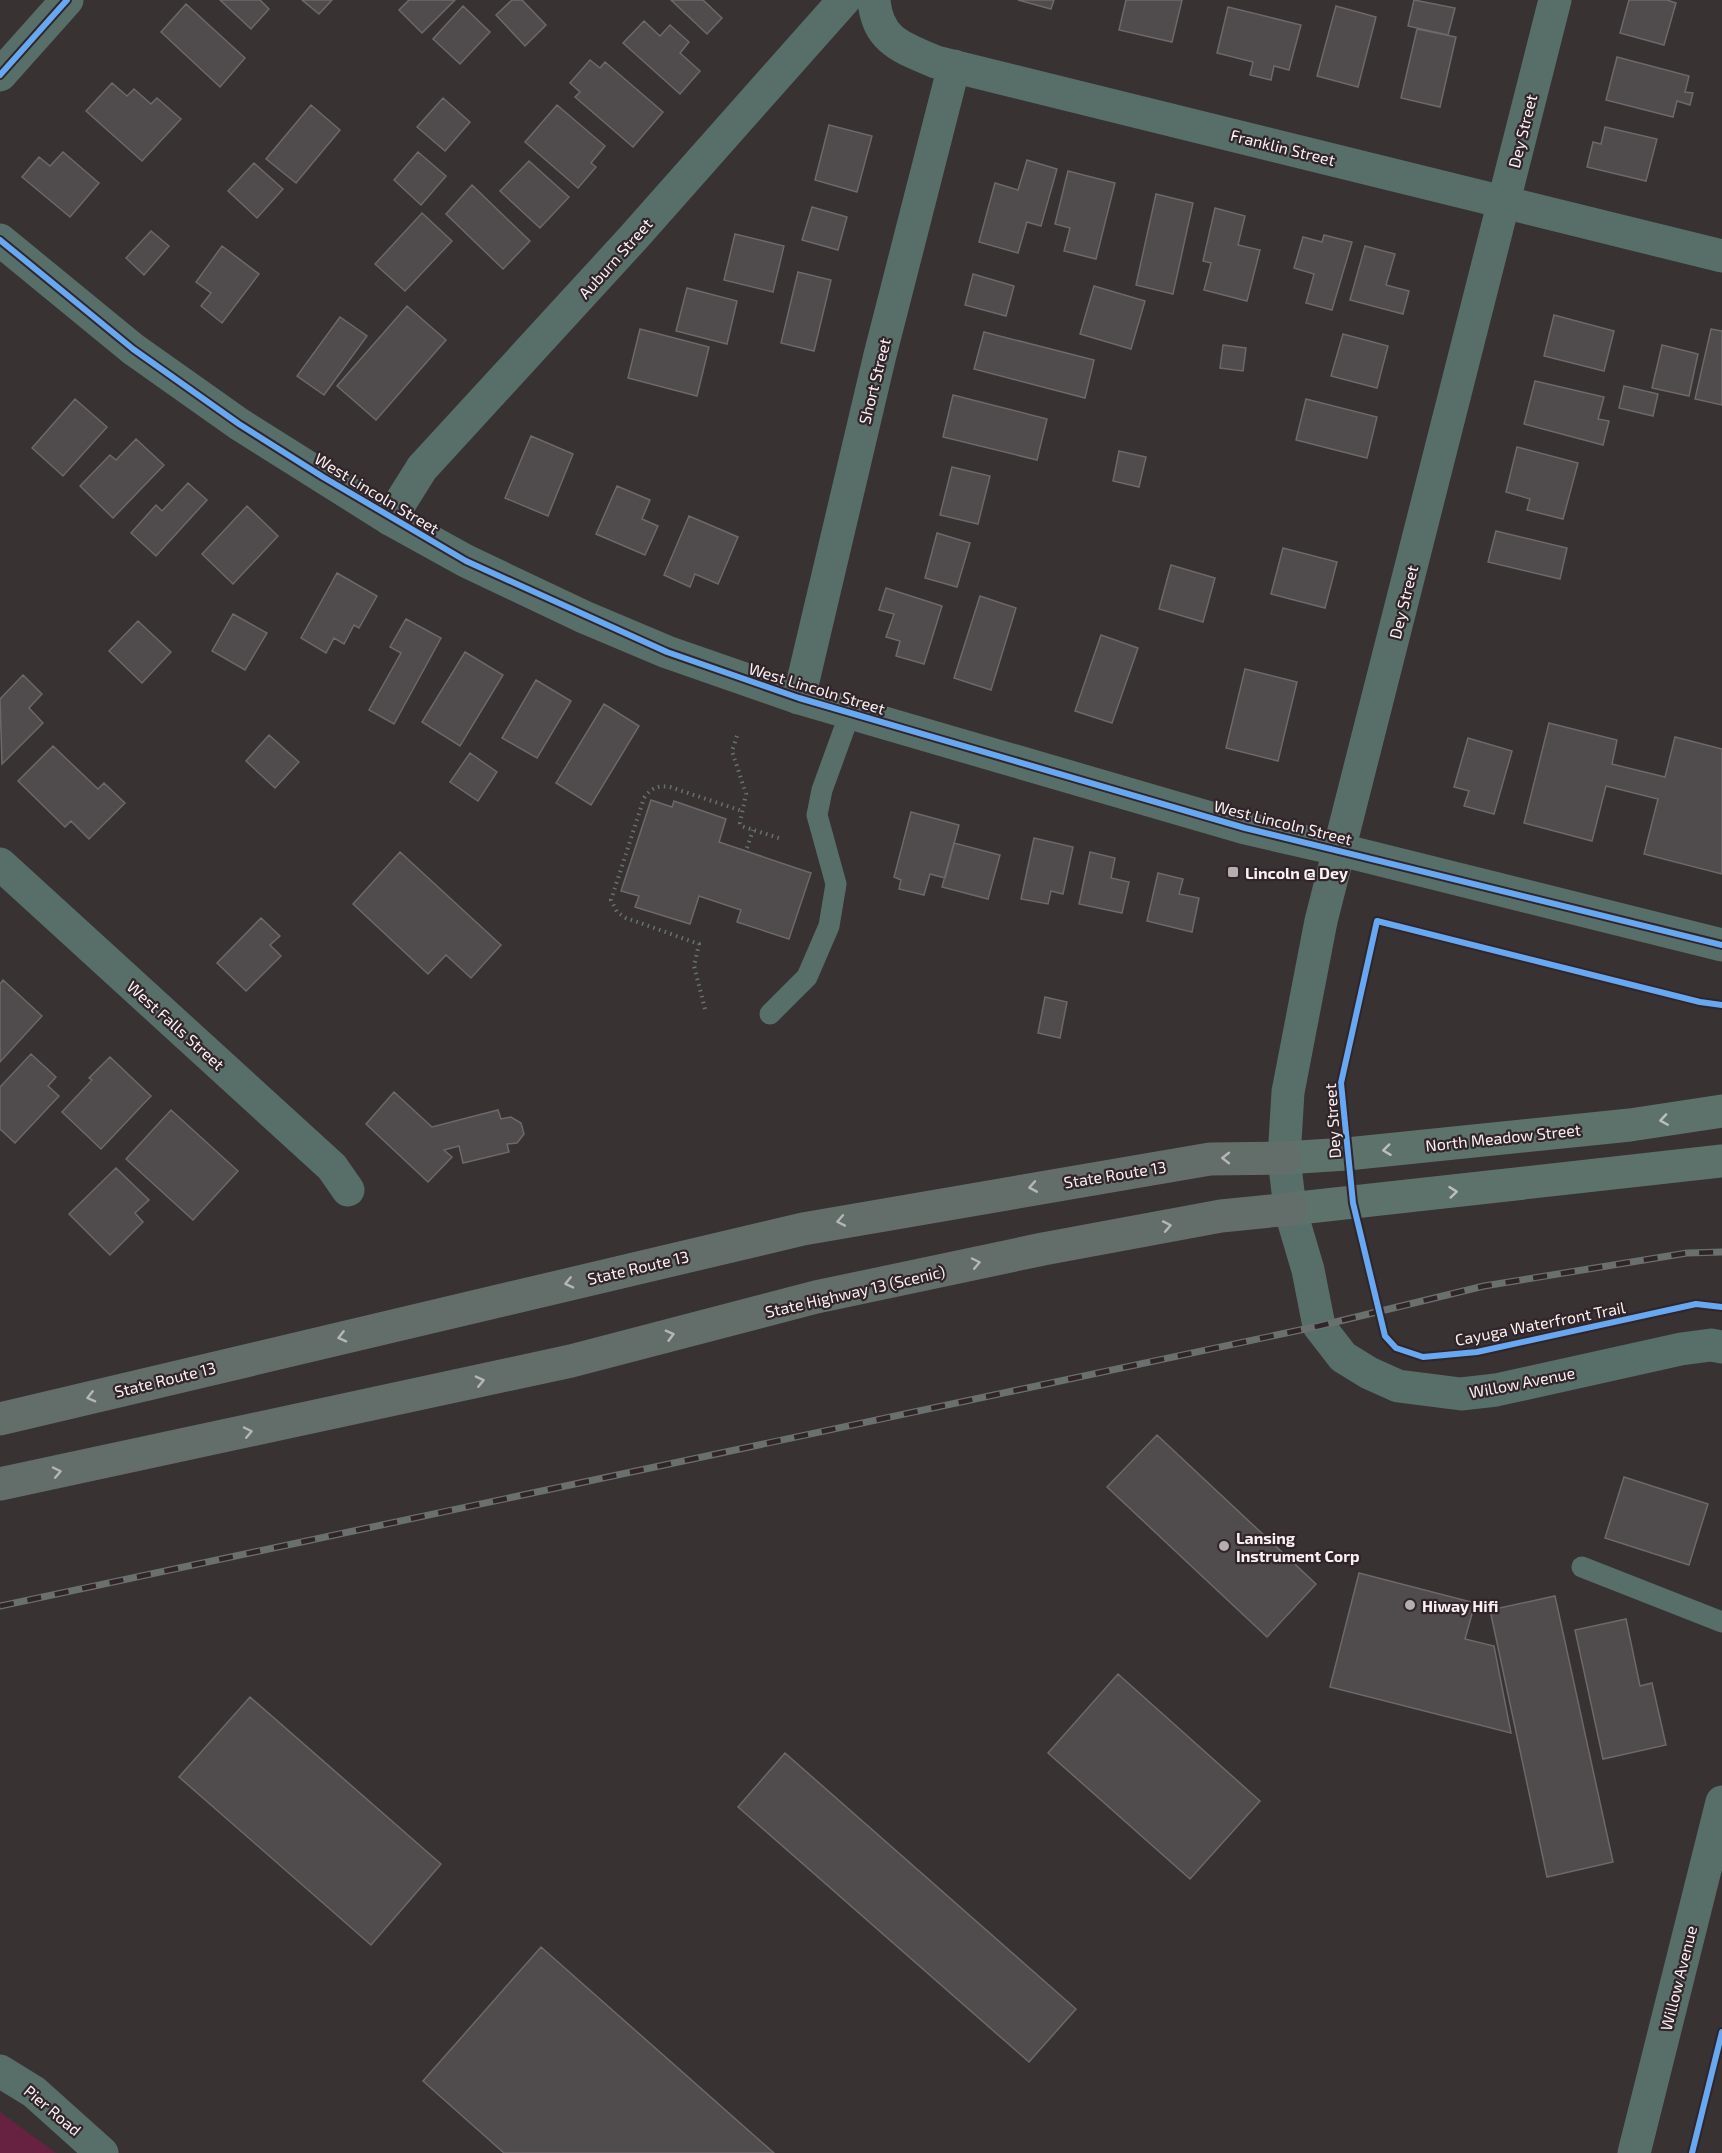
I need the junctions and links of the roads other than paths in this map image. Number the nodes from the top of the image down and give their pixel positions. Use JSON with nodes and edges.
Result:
{"nodes":[{"id":1,"x":67,"y":0,"type":"edge"},
{"id":2,"x":844,"y":0,"type":"edge"},
{"id":3,"x":874,"y":0,"type":"edge"},
{"id":4,"x":1555,"y":0,"type":"edge"},
{"id":5,"x":954,"y":66,"type":"junction"},
{"id":6,"x":0,"y":75,"type":"edge"},
{"id":7,"x":1504,"y":202,"type":"junction"},
{"id":8,"x":0,"y":240,"type":"edge"},
{"id":9,"x":1722,"y":256,"type":"edge"},
{"id":10,"x":390,"y":519,"type":"junction"},
{"id":11,"x":799,"y":698,"type":"junction"},
{"id":12,"x":850,"y":713,"type":"junction"},
{"id":13,"x":1341,"y":850,"type":"junction"},
{"id":14,"x":0,"y":864,"type":"edge"},
{"id":15,"x":1722,"y":945,"type":"edge"},
{"id":16,"x":770,"y":1014,"type":"dead end"},
{"id":17,"x":1722,"y":1111,"type":"edge"},
{"id":18,"x":1284,"y":1158,"type":"junction"},
{"id":19,"x":1722,"y":1161,"type":"edge"},
{"id":20,"x":348,"y":1190,"type":"dead end"},
{"id":21,"x":1290,"y":1209,"type":"junction"},
{"id":22,"x":1722,"y":1347,"type":"edge"},
{"id":23,"x":0,"y":1419,"type":"edge"},
{"id":24,"x":0,"y":1484,"type":"edge"},
{"id":25,"x":1581,"y":1567,"type":"dead end"},
{"id":26,"x":1722,"y":1622,"type":"edge"},
{"id":27,"x":1722,"y":1802,"type":"edge"},
{"id":28,"x":0,"y":2071,"type":"edge"},
{"id":29,"x":102,"y":2153,"type":"edge"},
{"id":30,"x":1634,"y":2153,"type":"edge"}],
"edges":[{"from":1,"to":6,"type":"street"},
{"from":2,"to":10,"type":"street","name":"Auburn Street"},
{"from":3,"to":5,"type":"street","name":"Franklin Street"},
{"from":4,"to":7,"type":"street","name":"Dey Street"},
{"from":5,"to":7,"type":"street","name":"Franklin Street"},
{"from":5,"to":11,"type":"street","name":"Short Street"},
{"from":7,"to":9,"type":"street","name":"Franklin Street"},
{"from":7,"to":13,"type":"street","name":"Dey Street"},
{"from":8,"to":10,"type":"street","name":"West Lincoln Street"},
{"from":10,"to":11,"type":"street","name":"West Lincoln Street"},
{"from":11,"to":12,"type":"street","name":"West Lincoln Street"},
{"from":12,"to":13,"type":"street","name":"West Lincoln Street"},
{"from":12,"to":16,"type":"lane"},
{"from":13,"to":15,"type":"street","name":"West Lincoln Street"},
{"from":13,"to":18,"type":"street","name":"Dey Street"},
{"from":14,"to":20,"type":"street","name":"West Falls Street"},
{"from":17,"to":18,"type":"highway","name":"North Meadow Street","one_way":true},
{"from":18,"to":21,"type":"street","name":"Dey Street"},
{"from":18,"to":23,"type":"highway","name":"State Route 13","one_way":true},
{"from":21,"to":19,"type":"highway","one_way":true},
{"from":21,"to":22,"type":"street","name":"Willow Avenue"},
{"from":24,"to":21,"type":"highway","name":"State Highway 13 (Scenic)","one_way":true},
{"from":25,"to":26,"type":"lane"},
{"from":27,"to":30,"type":"street","name":"Willow Avenue"},
{"from":28,"to":29,"type":"street","name":"Pier Road"}]}
